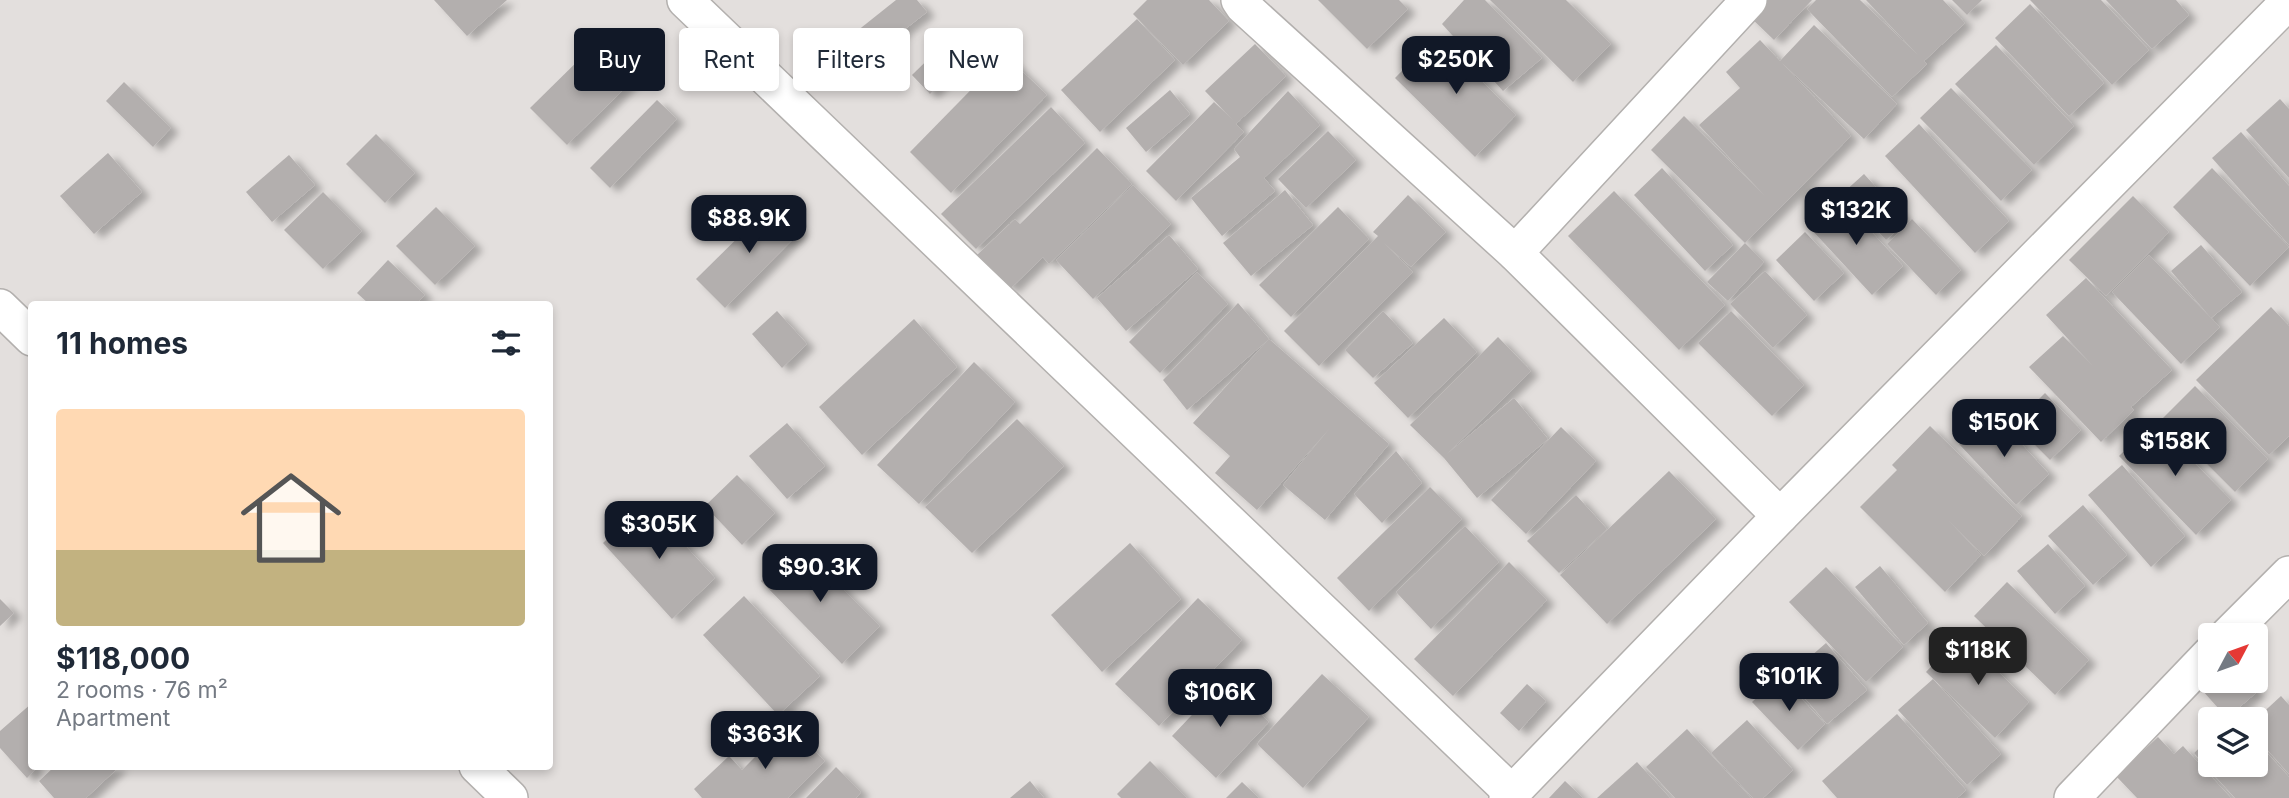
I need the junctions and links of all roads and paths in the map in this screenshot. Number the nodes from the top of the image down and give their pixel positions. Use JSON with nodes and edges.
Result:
{"nodes":[{"id":1,"x":685,"y":0,"type":"edge"},
{"id":2,"x":1239,"y":0,"type":"edge"},
{"id":3,"x":1749,"y":0,"type":"edge"},
{"id":4,"x":2289,"y":1,"type":"edge"},
{"id":5,"x":1514,"y":253,"type":"junction"},
{"id":6,"x":0,"y":307,"type":"edge"},
{"id":7,"x":28,"y":334,"type":"edge"},
{"id":8,"x":1780,"y":516,"type":"junction"},
{"id":9,"x":2289,"y":574,"type":"edge"},
{"id":10,"x":2240,"y":623,"type":"edge"},
{"id":11,"x":2198,"y":667,"type":"edge"},
{"id":12,"x":481,"y":770,"type":"edge"},
{"id":13,"x":1510,"y":795,"type":"edge"},
{"id":14,"x":510,"y":798,"type":"edge"},
{"id":15,"x":2072,"y":798,"type":"edge"}],
"edges":[{"from":1,"to":13,"type":"street"},
{"from":2,"to":5,"type":"street"},
{"from":3,"to":5,"type":"street"},
{"from":4,"to":8,"type":"street"},
{"from":5,"to":8,"type":"street"},
{"from":6,"to":7,"type":"street"},
{"from":8,"to":13,"type":"street"},
{"from":9,"to":10,"type":"street"},
{"from":11,"to":15,"type":"street"},
{"from":12,"to":14,"type":"street"}]}
